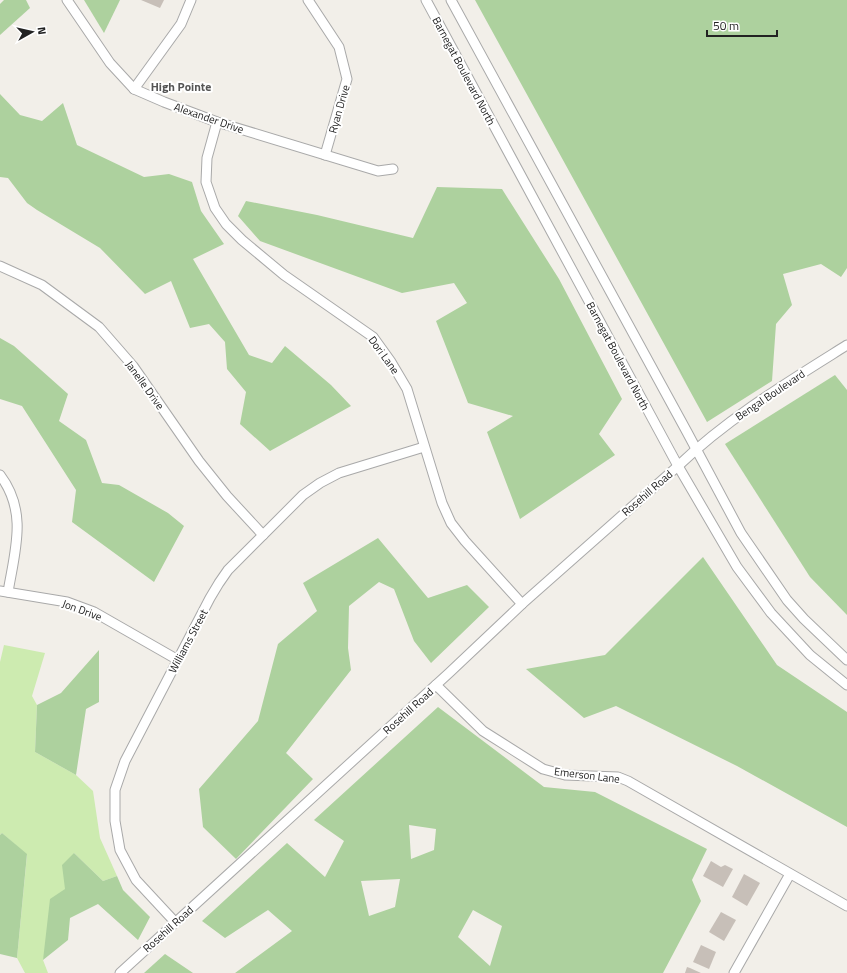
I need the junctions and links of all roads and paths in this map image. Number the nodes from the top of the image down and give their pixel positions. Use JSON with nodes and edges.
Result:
{"nodes":[{"id":1,"x":67,"y":0,"type":"edge"},
{"id":2,"x":191,"y":0,"type":"edge"},
{"id":3,"x":308,"y":0,"type":"edge"},
{"id":4,"x":426,"y":0,"type":"edge"},
{"id":5,"x":451,"y":0,"type":"edge"},
{"id":6,"x":134,"y":88,"type":"junction"},
{"id":7,"x":217,"y":122,"type":"junction"},
{"id":8,"x":325,"y":155,"type":"junction"},
{"id":9,"x":394,"y":169,"type":"dead end"},
{"id":10,"x":0,"y":266,"type":"edge"},
{"id":11,"x":847,"y":345,"type":"edge"},
{"id":12,"x":424,"y":447,"type":"junction"},
{"id":13,"x":696,"y":449,"type":"junction"},
{"id":14,"x":678,"y":466,"type":"junction"},
{"id":15,"x":0,"y":475,"type":"edge"},
{"id":16,"x":263,"y":535,"type":"junction"},
{"id":17,"x":4,"y":591,"type":"edge"},
{"id":18,"x":522,"y":604,"type":"junction"},
{"id":19,"x":178,"y":660,"type":"junction"},
{"id":20,"x":847,"y":660,"type":"edge"},
{"id":21,"x":436,"y":685,"type":"junction"},
{"id":22,"x":847,"y":685,"type":"edge"},
{"id":23,"x":790,"y":874,"type":"junction"},
{"id":24,"x":847,"y":906,"type":"edge"},
{"id":25,"x":175,"y":922,"type":"junction"},
{"id":26,"x":120,"y":973,"type":"edge"},
{"id":27,"x":734,"y":973,"type":"edge"}],
"edges":[{"from":1,"to":6,"type":"street","name":"Alexander Drive"},
{"from":2,"to":6,"type":"street"},
{"from":3,"to":8,"type":"street","name":"Ryan Drive"},
{"from":4,"to":14,"type":"street","name":"Barnegat Boulevard North"},
{"from":5,"to":13,"type":"street","name":"Barnegat Boulevard North"},
{"from":6,"to":7,"type":"street","name":"Alexander Drive"},
{"from":7,"to":8,"type":"street","name":"Alexander Drive"},
{"from":7,"to":12,"type":"street","name":"Dori Lane"},
{"from":8,"to":9,"type":"street","name":"Alexander Drive"},
{"from":10,"to":16,"type":"street","name":"Janelle Drive"},
{"from":11,"to":13,"type":"street","name":"Bengal Boulevard"},
{"from":12,"to":16,"type":"street","name":"Williams Street"},
{"from":12,"to":18,"type":"street","name":"Dori Lane"},
{"from":13,"to":14,"type":"street","name":"Rosehill Road"},
{"from":13,"to":20,"type":"street","name":"Barnegat Boulevard North"},
{"from":14,"to":18,"type":"street","name":"Rosehill Road"},
{"from":14,"to":22,"type":"street","name":"Barnegat Boulevard North"},
{"from":15,"to":17,"type":"street"},
{"from":16,"to":19,"type":"street","name":"Williams Street"},
{"from":17,"to":19,"type":"street","name":"Jon Drive"},
{"from":18,"to":21,"type":"street","name":"Rosehill Road"},
{"from":19,"to":25,"type":"street","name":"Williams Street"},
{"from":21,"to":23,"type":"street","name":"Emerson Lane"},
{"from":21,"to":25,"type":"street","name":"Rosehill Road"},
{"from":23,"to":24,"type":"street","name":"Emerson Lane"},
{"from":23,"to":27,"type":"street"},
{"from":25,"to":26,"type":"street","name":"Rosehill Road"}]}
